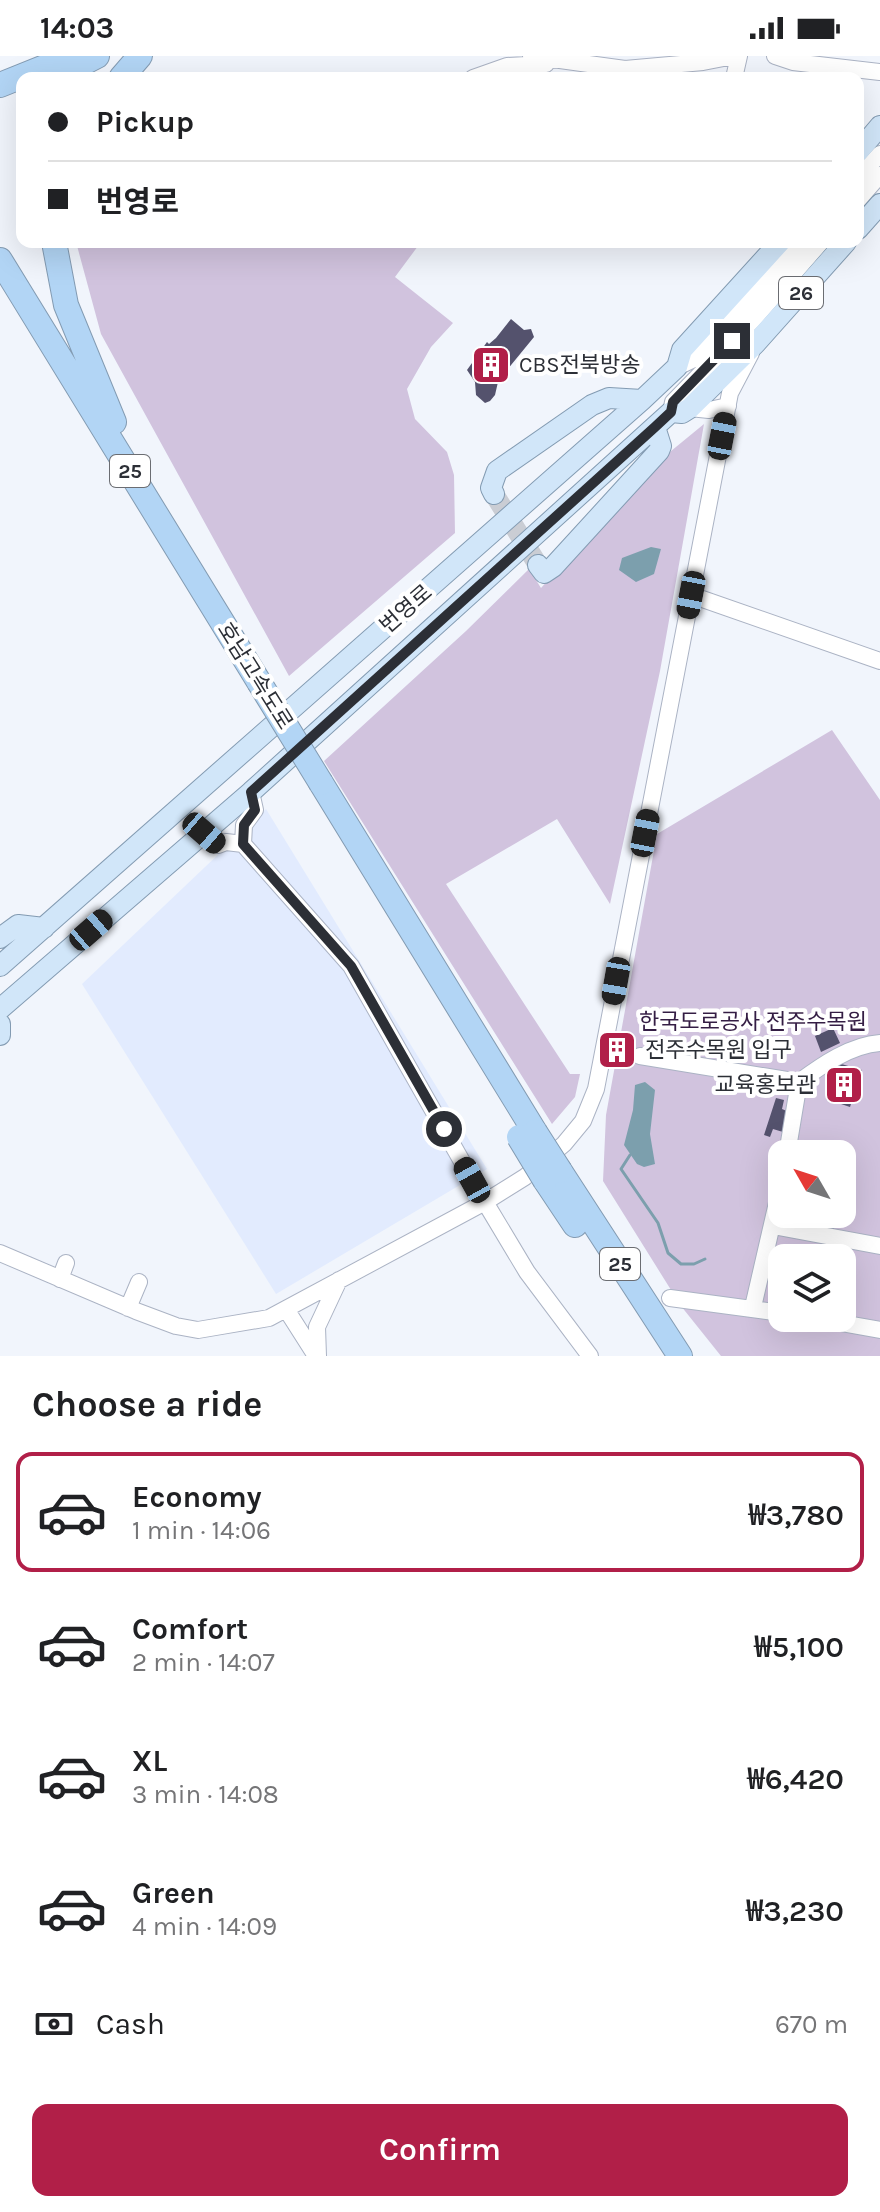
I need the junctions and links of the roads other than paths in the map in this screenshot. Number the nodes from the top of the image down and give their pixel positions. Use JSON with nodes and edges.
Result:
{"nodes":[{"id":1,"x":72,"y":56,"type":"edge"},
{"id":2,"x":97,"y":56,"type":"edge"},
{"id":3,"x":140,"y":56,"type":"edge"},
{"id":4,"x":531,"y":56,"type":"edge"},
{"id":5,"x":736,"y":56,"type":"edge"},
{"id":6,"x":775,"y":56,"type":"edge"},
{"id":7,"x":572,"y":59,"type":"edge"},
{"id":8,"x":703,"y":59,"type":"edge"},
{"id":9,"x":625,"y":68,"type":"edge"},
{"id":10,"x":32,"y":72,"type":"edge"},
{"id":11,"x":66,"y":72,"type":"edge"},
{"id":12,"x":126,"y":72,"type":"edge"},
{"id":13,"x":490,"y":72,"type":"edge"},
{"id":14,"x":880,"y":72,"type":"edge"},
{"id":15,"x":880,"y":126,"type":"edge"},
{"id":16,"x":864,"y":145,"type":"edge"},
{"id":17,"x":880,"y":154,"type":"edge"},
{"id":18,"x":864,"y":171,"type":"edge"},
{"id":19,"x":880,"y":175,"type":"edge"},
{"id":20,"x":864,"y":193,"type":"edge"},
{"id":21,"x":880,"y":204,"type":"edge"},
{"id":22,"x":864,"y":222,"type":"edge"},
{"id":23,"x":55,"y":248,"type":"edge"},
{"id":24,"x":775,"y":248,"type":"edge"},
{"id":25,"x":797,"y":248,"type":"edge"},
{"id":26,"x":816,"y":248,"type":"edge"},
{"id":27,"x":841,"y":248,"type":"edge"},
{"id":28,"x":0,"y":260,"type":"edge"},
{"id":29,"x":0,"y":290,"type":"edge"},
{"id":30,"x":755,"y":344,"type":"junction"},
{"id":31,"x":677,"y":367,"type":"junction"},
{"id":32,"x":642,"y":400,"type":"junction"},
{"id":33,"x":728,"y":406,"type":"junction"},
{"id":34,"x":681,"y":410,"type":"junction"},
{"id":35,"x":655,"y":427,"type":"junction"},
{"id":36,"x":129,"y":470,"type":"junction"},
{"id":37,"x":494,"y":494,"type":"dead end"},
{"id":38,"x":538,"y":565,"type":"dead end"},
{"id":39,"x":691,"y":595,"type":"junction"},
{"id":40,"x":880,"y":661,"type":"edge"},
{"id":41,"x":252,"y":687,"type":"junction"},
{"id":42,"x":251,"y":792,"type":"junction"},
{"id":43,"x":204,"y":833,"type":"junction"},
{"id":44,"x":243,"y":844,"type":"junction"},
{"id":45,"x":44,"y":928,"type":"junction"},
{"id":46,"x":0,"y":938,"type":"edge"},
{"id":47,"x":0,"y":966,"type":"edge"},
{"id":48,"x":0,"y":1009,"type":"edge"},
{"id":49,"x":0,"y":1024,"type":"edge"},
{"id":50,"x":0,"y":1035,"type":"edge"},
{"id":51,"x":880,"y":1043,"type":"edge"},
{"id":52,"x":640,"y":1056,"type":"dead end"},
{"id":53,"x":799,"y":1082,"type":"junction"},
{"id":54,"x":790,"y":1140,"type":"edge"},
{"id":55,"x":552,"y":1176,"type":"junction"},
{"id":56,"x":485,"y":1202,"type":"junction"},
{"id":57,"x":773,"y":1228,"type":"edge"},
{"id":58,"x":784,"y":1228,"type":"edge"},
{"id":59,"x":880,"y":1246,"type":"edge"},
{"id":60,"x":0,"y":1253,"type":"edge"},
{"id":61,"x":339,"y":1280,"type":"junction"},
{"id":62,"x":139,"y":1282,"type":"dead end"},
{"id":63,"x":670,"y":1298,"type":"dead end"},
{"id":64,"x":753,"y":1307,"type":"junction"},
{"id":65,"x":128,"y":1308,"type":"junction"},
{"id":66,"x":286,"y":1309,"type":"junction"},
{"id":67,"x":768,"y":1310,"type":"edge"},
{"id":68,"x":856,"y":1326,"type":"edge"},
{"id":69,"x":880,"y":1330,"type":"edge"},
{"id":70,"x":317,"y":1356,"type":"edge"},
{"id":71,"x":590,"y":1356,"type":"edge"},
{"id":72,"x":663,"y":1356,"type":"edge"},
{"id":73,"x":680,"y":1356,"type":"edge"}],
"edges":[{"from":1,"to":10,"type":"highway"},
{"from":2,"to":11,"type":"highway"},
{"from":3,"to":12,"type":"highway"},
{"from":4,"to":7,"type":"street"},
{"from":5,"to":8,"type":"street"},
{"from":6,"to":14,"type":"street"},
{"from":7,"to":9,"type":"street"},
{"from":7,"to":13,"type":"street"},
{"from":8,"to":9,"type":"street"},
{"from":15,"to":16,"type":"main road"},
{"from":17,"to":18,"type":"street"},
{"from":19,"to":20,"type":"street"},
{"from":21,"to":22,"type":"main road"},
{"from":23,"to":36,"type":"highway"},
{"from":24,"to":31,"type":"main road","number":"26"},
{"from":25,"to":31,"type":"street","name":"번영로"},
{"from":26,"to":34,"type":"street","name":"번영로"},
{"from":27,"to":30,"type":"main road","number":"26"},
{"from":28,"to":36,"type":"highway","name":"호남고속도로","number":"25"},
{"from":29,"to":41,"type":"highway","name":"호남고속도로","number":"25"},
{"from":30,"to":33,"type":"street"},
{"from":30,"to":34,"type":"main road","number":"26"},
{"from":31,"to":32,"type":"main road","name":"번영로","number":"26"},
{"from":32,"to":37,"type":"main road"},
{"from":32,"to":45,"type":"main road","name":"번영로","number":"26"},
{"from":33,"to":34,"type":"street"},
{"from":33,"to":39,"type":"street"},
{"from":34,"to":35,"type":"main road","name":"번영로","number":"26"},
{"from":35,"to":38,"type":"main road"},
{"from":35,"to":42,"type":"main road","name":"번영로","number":"26"},
{"from":36,"to":41,"type":"highway","name":"호남고속도로","number":"25"},
{"from":39,"to":40,"type":"street"},
{"from":39,"to":56,"type":"street"},
{"from":41,"to":55,"type":"highway","name":"호남고속도로","number":"25","bridge":true},
{"from":42,"to":43,"type":"main road","name":"번영로","number":"26"},
{"from":42,"to":44,"type":"street"},
{"from":43,"to":44,"type":"street"},
{"from":43,"to":48,"type":"main road","name":"번영로","number":"26"},
{"from":44,"to":56,"type":"street"},
{"from":45,"to":46,"type":"main road"},
{"from":45,"to":47,"type":"main road","name":"번영로","number":"26"},
{"from":49,"to":50,"type":"main road"},
{"from":51,"to":53,"type":"street"},
{"from":52,"to":53,"type":"street"},
{"from":53,"to":54,"type":"street"},
{"from":55,"to":72,"type":"highway","number":"25"},
{"from":55,"to":73,"type":"highway","number":"25"},
{"from":56,"to":61,"type":"street"},
{"from":56,"to":71,"type":"street"},
{"from":57,"to":64,"type":"street"},
{"from":58,"to":59,"type":"street"},
{"from":60,"to":65,"type":"street"},
{"from":61,"to":66,"type":"street"},
{"from":61,"to":70,"type":"street"},
{"from":62,"to":65,"type":"street"},
{"from":63,"to":64,"type":"street"},
{"from":64,"to":67,"type":"street"},
{"from":65,"to":66,"type":"street"},
{"from":66,"to":70,"type":"street"},
{"from":68,"to":69,"type":"street"}]}
